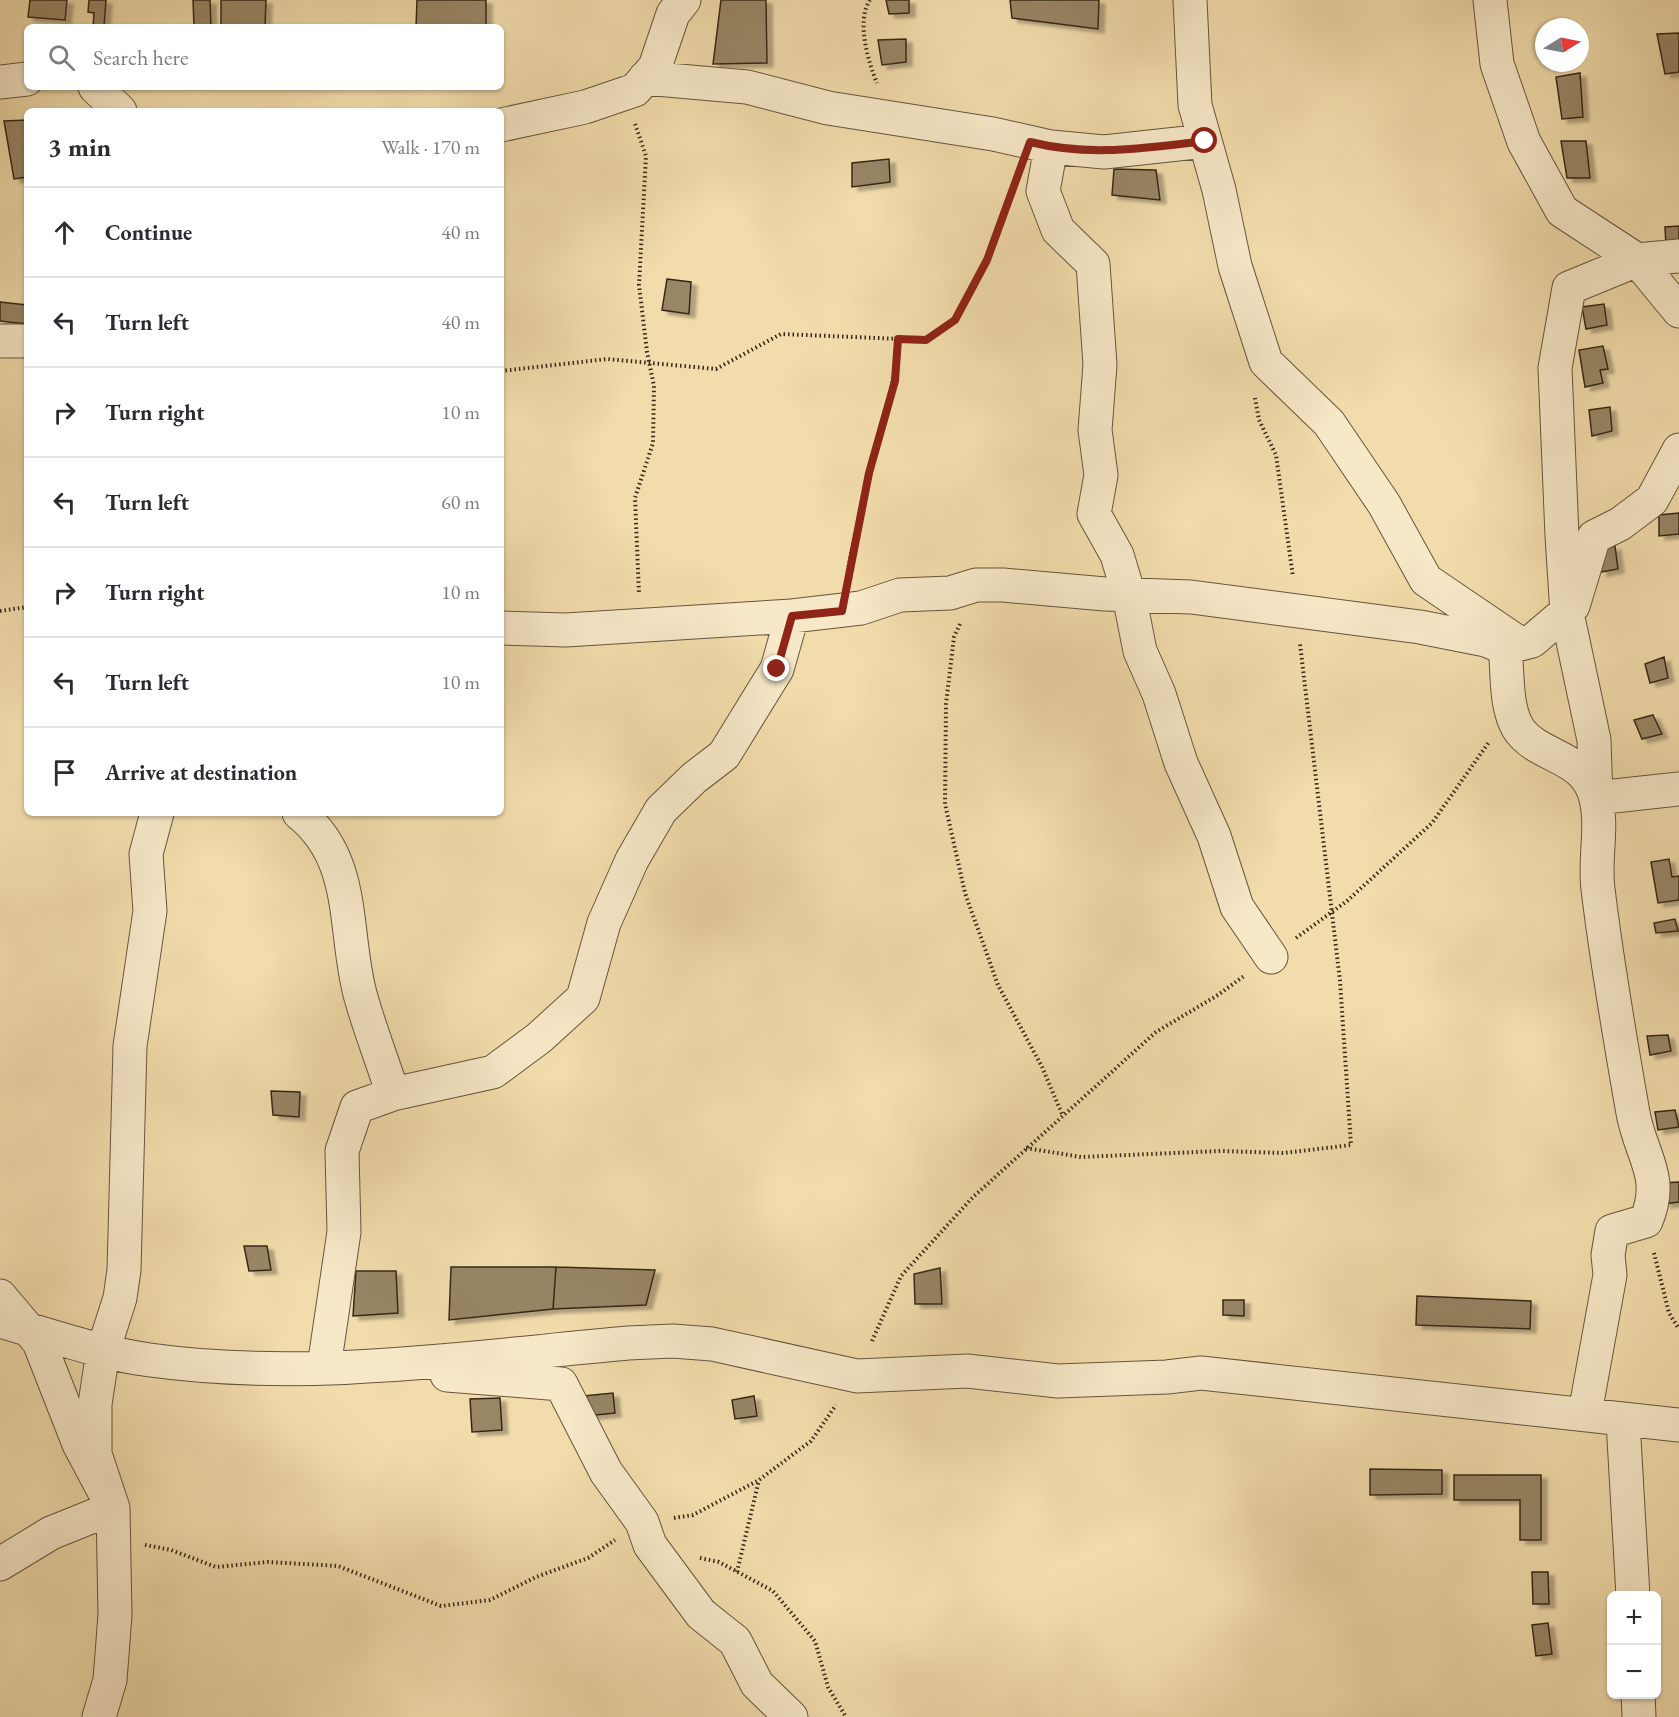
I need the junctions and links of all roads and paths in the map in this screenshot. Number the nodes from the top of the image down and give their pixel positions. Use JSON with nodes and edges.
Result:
{"nodes":[{"id":1,"x":684,"y":0,"type":"edge"},
{"id":2,"x":870,"y":0,"type":"edge"},
{"id":3,"x":1190,"y":0,"type":"edge"},
{"id":4,"x":1490,"y":0,"type":"edge"},
{"id":5,"x":645,"y":78,"type":"junction"},
{"id":6,"x":24,"y":79,"type":"edge"},
{"id":7,"x":0,"y":82,"type":"edge"},
{"id":8,"x":98,"y":90,"type":"edge"},
{"id":9,"x":117,"y":108,"type":"edge"},
{"id":10,"x":892,"y":119,"type":"junction"},
{"id":11,"x":504,"y":124,"type":"edge"},
{"id":12,"x":1205,"y":141,"type":"junction"},
{"id":13,"x":1051,"y":147,"type":"junction"},
{"id":14,"x":1011,"y":189,"type":"dead end"},
{"id":15,"x":1679,"y":256,"type":"edge"},
{"id":16,"x":1637,"y":260,"type":"junction"},
{"id":17,"x":1679,"y":311,"type":"edge"},
{"id":18,"x":898,"y":339,"type":"junction"},
{"id":19,"x":0,"y":341,"type":"edge"},
{"id":20,"x":24,"y":341,"type":"edge"},
{"id":21,"x":1266,"y":362,"type":"junction"},
{"id":22,"x":649,"y":363,"type":"junction"},
{"id":23,"x":504,"y":371,"type":"edge"},
{"id":24,"x":1679,"y":450,"type":"edge"},
{"id":25,"x":976,"y":585,"type":"junction"},
{"id":26,"x":1130,"y":595,"type":"junction"},
{"id":27,"x":24,"y":607,"type":"edge"},
{"id":28,"x":0,"y":611,"type":"edge"},
{"id":29,"x":842,"y":611,"type":"junction"},
{"id":30,"x":1298,"y":611,"type":"junction"},
{"id":31,"x":1567,"y":613,"type":"junction"},
{"id":32,"x":792,"y":616,"type":"junction"},
{"id":33,"x":642,"y":624,"type":"junction"},
{"id":34,"x":504,"y":628,"type":"edge"},
{"id":35,"x":1514,"y":647,"type":"junction"},
{"id":36,"x":1511,"y":712,"type":"junction"},
{"id":37,"x":1679,"y":789,"type":"edge"},
{"id":38,"x":1596,"y":798,"type":"junction"},
{"id":39,"x":156,"y":816,"type":"edge"},
{"id":40,"x":303,"y":816,"type":"edge"},
{"id":41,"x":1330,"y":913,"type":"junction"},
{"id":42,"x":1271,"y":957,"type":"junction"},
{"id":43,"x":393,"y":1094,"type":"junction"},
{"id":44,"x":1062,"y":1114,"type":"junction"},
{"id":45,"x":1025,"y":1148,"type":"junction"},
{"id":46,"x":1646,"y":1221,"type":"junction"},
{"id":47,"x":0,"y":1296,"type":"edge"},
{"id":48,"x":15,"y":1325,"type":"edge"},
{"id":49,"x":1679,"y":1329,"type":"edge"},
{"id":50,"x":103,"y":1351,"type":"junction"},
{"id":51,"x":324,"y":1367,"type":"junction"},
{"id":52,"x":358,"y":1367,"type":"junction"},
{"id":53,"x":857,"y":1376,"type":"junction"},
{"id":54,"x":1585,"y":1413,"type":"junction"},
{"id":55,"x":1623,"y":1421,"type":"junction"},
{"id":56,"x":1679,"y":1425,"type":"edge"},
{"id":57,"x":759,"y":1480,"type":"junction"},
{"id":58,"x":114,"y":1524,"type":"junction"},
{"id":59,"x":646,"y":1534,"type":"junction"},
{"id":60,"x":0,"y":1564,"type":"edge"},
{"id":61,"x":737,"y":1572,"type":"junction"},
{"id":62,"x":1633,"y":1591,"type":"edge"},
{"id":63,"x":1638,"y":1699,"type":"edge"},
{"id":64,"x":99,"y":1717,"type":"edge"},
{"id":65,"x":791,"y":1717,"type":"edge"},
{"id":66,"x":846,"y":1717,"type":"edge"},
{"id":67,"x":1639,"y":1717,"type":"edge"}],
"edges":[{"from":1,"to":5,"type":"street"},
{"from":2,"to":10,"type":"path"},
{"from":3,"to":12,"type":"street"},
{"from":4,"to":16,"type":"street"},
{"from":5,"to":10,"type":"street"},
{"from":5,"to":11,"type":"street"},
{"from":5,"to":22,"type":"path"},
{"from":6,"to":7,"type":"street"},
{"from":8,"to":9,"type":"street"},
{"from":10,"to":13,"type":"street"},
{"from":12,"to":13,"type":"street"},
{"from":12,"to":21,"type":"street"},
{"from":13,"to":26,"type":"street"},
{"from":14,"to":18,"type":"path"},
{"from":15,"to":16,"type":"street"},
{"from":16,"to":17,"type":"street"},
{"from":16,"to":31,"type":"street"},
{"from":18,"to":22,"type":"path"},
{"from":18,"to":29,"type":"path"},
{"from":19,"to":20,"type":"street"},
{"from":21,"to":30,"type":"path"},
{"from":21,"to":35,"type":"street"},
{"from":22,"to":23,"type":"path"},
{"from":22,"to":33,"type":"path"},
{"from":24,"to":31,"type":"street"},
{"from":25,"to":26,"type":"street"},
{"from":25,"to":29,"type":"street"},
{"from":25,"to":44,"type":"path"},
{"from":26,"to":30,"type":"street"},
{"from":26,"to":42,"type":"street"},
{"from":27,"to":28,"type":"path"},
{"from":29,"to":32,"type":"street"},
{"from":30,"to":35,"type":"street"},
{"from":30,"to":41,"type":"path"},
{"from":31,"to":35,"type":"street"},
{"from":31,"to":38,"type":"street"},
{"from":32,"to":33,"type":"street"},
{"from":32,"to":43,"type":"street"},
{"from":33,"to":34,"type":"street"},
{"from":35,"to":36,"type":"street"},
{"from":36,"to":38,"type":"street"},
{"from":36,"to":41,"type":"path"},
{"from":37,"to":38,"type":"street"},
{"from":38,"to":46,"type":"street"},
{"from":39,"to":50,"type":"street"},
{"from":40,"to":43,"type":"street"},
{"from":41,"to":42,"type":"path"},
{"from":41,"to":45,"type":"path"},
{"from":42,"to":44,"type":"path"},
{"from":43,"to":51,"type":"street"},
{"from":44,"to":45,"type":"path"},
{"from":45,"to":53,"type":"path"},
{"from":46,"to":49,"type":"path"},
{"from":46,"to":54,"type":"street"},
{"from":47,"to":48,"type":"street"},
{"from":48,"to":50,"type":"street"},
{"from":48,"to":58,"type":"street"},
{"from":50,"to":51,"type":"street"},
{"from":50,"to":58,"type":"street"},
{"from":51,"to":52,"type":"street"},
{"from":52,"to":53,"type":"street"},
{"from":52,"to":59,"type":"street"},
{"from":53,"to":54,"type":"street"},
{"from":53,"to":57,"type":"path"},
{"from":54,"to":55,"type":"street"},
{"from":55,"to":56,"type":"street"},
{"from":55,"to":62,"type":"street"},
{"from":57,"to":59,"type":"path"},
{"from":57,"to":61,"type":"path"},
{"from":58,"to":59,"type":"path"},
{"from":58,"to":60,"type":"street"},
{"from":58,"to":64,"type":"street"},
{"from":59,"to":61,"type":"path"},
{"from":59,"to":65,"type":"street"},
{"from":61,"to":66,"type":"path"},
{"from":63,"to":67,"type":"street"}]}
